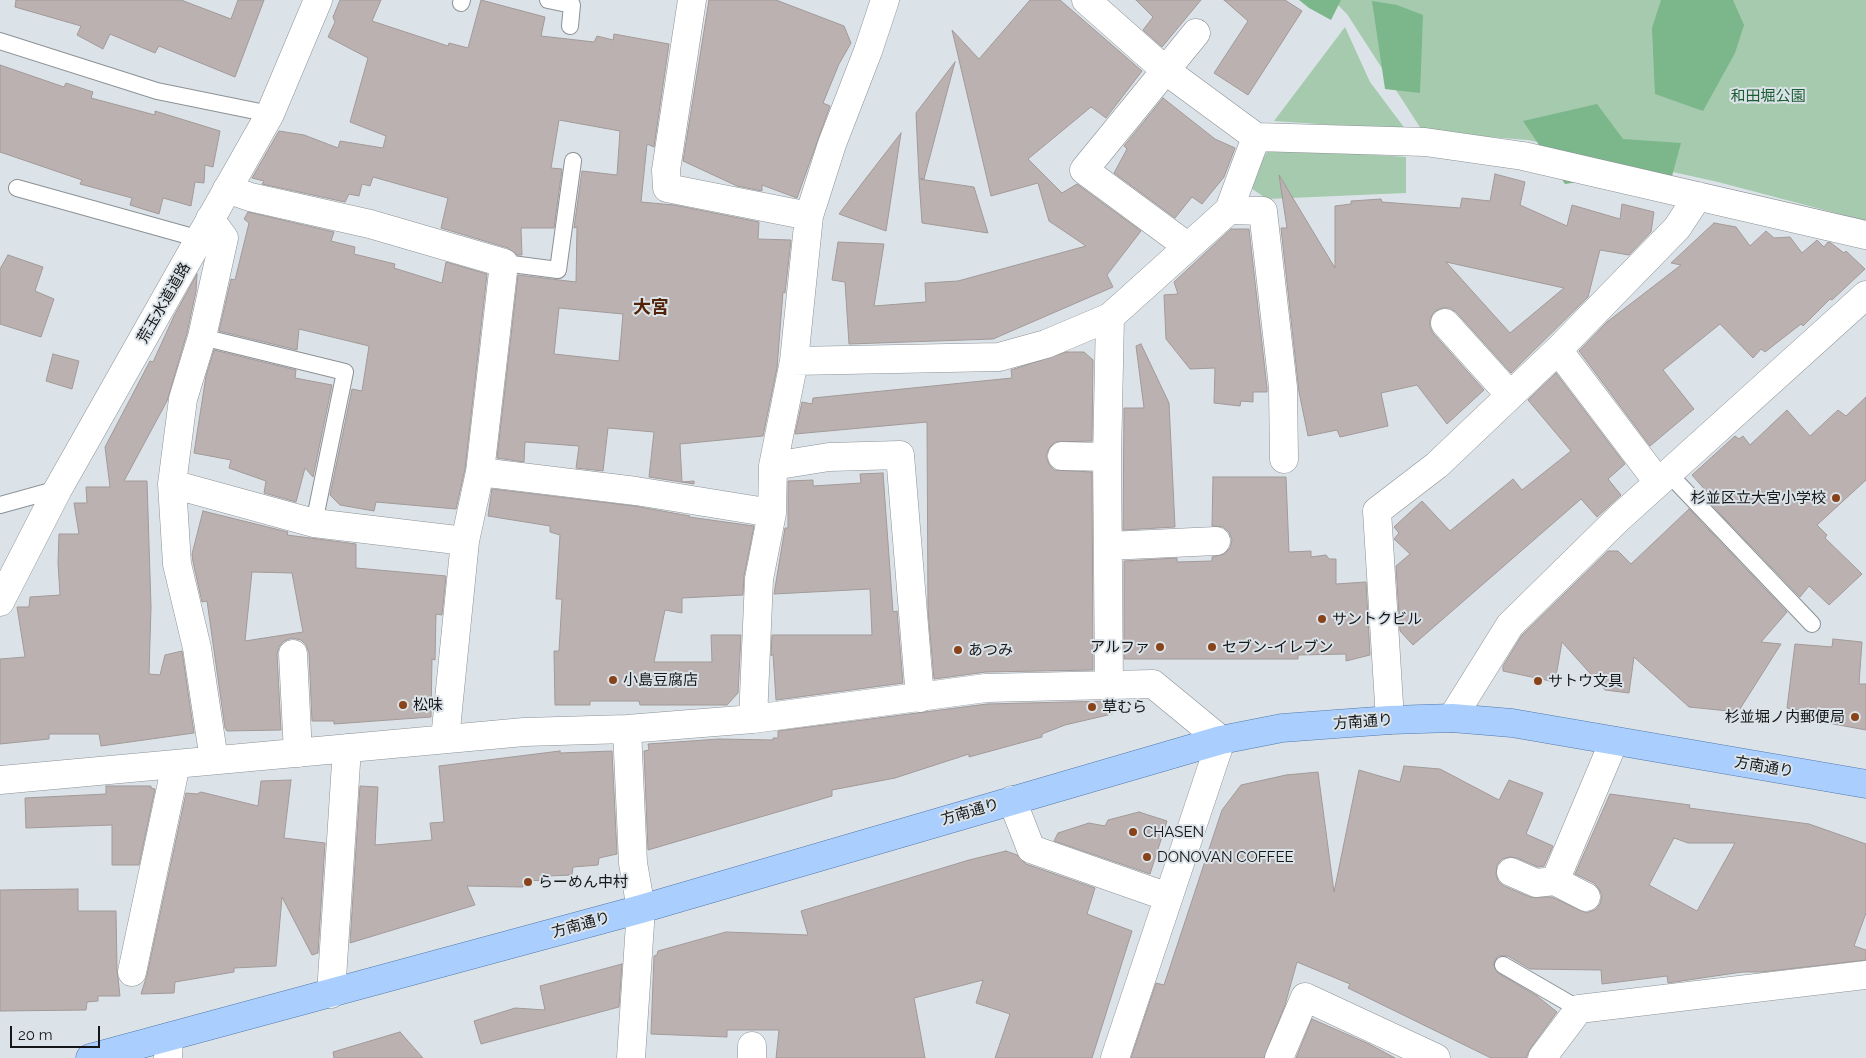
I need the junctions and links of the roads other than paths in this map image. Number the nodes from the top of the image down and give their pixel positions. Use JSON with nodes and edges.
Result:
{"nodes":[{"id":1,"x":318,"y":0,"type":"edge"},
{"id":2,"x":548,"y":0,"type":"edge"},
{"id":3,"x":692,"y":0,"type":"edge"},
{"id":4,"x":885,"y":0,"type":"edge"},
{"id":5,"x":1086,"y":0,"type":"edge"},
{"id":6,"x":570,"y":26,"type":"dead end"},
{"id":7,"x":1196,"y":33,"type":"dead end"},
{"id":8,"x":0,"y":42,"type":"edge"},
{"id":9,"x":1165,"y":70,"type":"junction"},
{"id":10,"x":270,"y":114,"type":"junction"},
{"id":11,"x":1256,"y":138,"type":"junction"},
{"id":12,"x":573,"y":161,"type":"dead end"},
{"id":13,"x":17,"y":188,"type":"dead end"},
{"id":14,"x":227,"y":189,"type":"junction"},
{"id":15,"x":1698,"y":196,"type":"junction"},
{"id":16,"x":1228,"y":210,"type":"junction"},
{"id":17,"x":810,"y":216,"type":"junction"},
{"id":18,"x":205,"y":229,"type":"junction"},
{"id":19,"x":1866,"y":235,"type":"edge"},
{"id":20,"x":1187,"y":246,"type":"junction"},
{"id":21,"x":504,"y":263,"type":"junction"},
{"id":22,"x":1866,"y":295,"type":"edge"},
{"id":23,"x":1110,"y":317,"type":"junction"},
{"id":24,"x":1445,"y":323,"type":"dead end"},
{"id":25,"x":202,"y":337,"type":"junction"},
{"id":26,"x":1558,"y":350,"type":"junction"},
{"id":27,"x":794,"y":361,"type":"junction"},
{"id":28,"x":1510,"y":395,"type":"junction"},
{"id":29,"x":1062,"y":456,"type":"dead end"},
{"id":30,"x":1107,"y":457,"type":"junction"},
{"id":31,"x":1284,"y":459,"type":"dead end"},
{"id":32,"x":773,"y":466,"type":"junction"},
{"id":33,"x":480,"y":472,"type":"junction"},
{"id":34,"x":1664,"y":478,"type":"junction"},
{"id":35,"x":172,"y":484,"type":"junction"},
{"id":36,"x":58,"y":489,"type":"junction"},
{"id":37,"x":0,"y":505,"type":"edge"},
{"id":38,"x":772,"y":513,"type":"junction"},
{"id":39,"x":314,"y":523,"type":"junction"},
{"id":40,"x":465,"y":540,"type":"junction"},
{"id":41,"x":1216,"y":540,"type":"dead end"},
{"id":42,"x":1108,"y":546,"type":"junction"},
{"id":43,"x":0,"y":602,"type":"edge"},
{"id":44,"x":1812,"y":624,"type":"dead end"},
{"id":45,"x":293,"y":654,"type":"dead end"},
{"id":46,"x":1109,"y":684,"type":"junction"},
{"id":47,"x":920,"y":698,"type":"junction"},
{"id":48,"x":1452,"y":718,"type":"junction"},
{"id":49,"x":752,"y":719,"type":"junction"},
{"id":50,"x":1390,"y":720,"type":"junction"},
{"id":51,"x":627,"y":730,"type":"junction"},
{"id":52,"x":445,"y":739,"type":"junction"},
{"id":53,"x":1221,"y":740,"type":"junction"},
{"id":54,"x":1614,"y":740,"type":"junction"},
{"id":55,"x":347,"y":748,"type":"junction"},
{"id":56,"x":298,"y":753,"type":"junction"},
{"id":57,"x":214,"y":760,"type":"junction"},
{"id":58,"x":176,"y":764,"type":"junction"},
{"id":59,"x":0,"y":780,"type":"edge"},
{"id":60,"x":1866,"y":784,"type":"edge"},
{"id":61,"x":1012,"y":800,"type":"junction"},
{"id":62,"x":1511,"y":872,"type":"dead end"},
{"id":63,"x":1555,"y":881,"type":"junction"},
{"id":64,"x":1168,"y":897,"type":"junction"},
{"id":65,"x":1586,"y":897,"type":"dead end"},
{"id":66,"x":641,"y":909,"type":"junction"},
{"id":67,"x":1503,"y":965,"type":"dead end"},
{"id":68,"x":132,"y":972,"type":"dead end"},
{"id":69,"x":1866,"y":975,"type":"edge"},
{"id":70,"x":331,"y":994,"type":"junction"},
{"id":71,"x":1579,"y":1009,"type":"junction"},
{"id":72,"x":168,"y":1047,"type":"edge"},
{"id":73,"x":1117,"y":1057,"type":"edge"},
{"id":74,"x":90,"y":1058,"type":"edge"},
{"id":75,"x":631,"y":1058,"type":"edge"},
{"id":76,"x":1279,"y":1058,"type":"edge"},
{"id":77,"x":1436,"y":1058,"type":"edge"},
{"id":78,"x":1542,"y":1058,"type":"edge"}],
"edges":[{"from":1,"to":10,"type":"street","name":"荒玉水道道路"},
{"from":2,"to":6,"type":"lane"},
{"from":3,"to":17,"type":"street"},
{"from":4,"to":17,"type":"street"},
{"from":5,"to":9,"type":"street"},
{"from":7,"to":9,"type":"street"},
{"from":8,"to":10,"type":"lane"},
{"from":9,"to":11,"type":"street"},
{"from":9,"to":20,"type":"street"},
{"from":10,"to":14,"type":"street","name":"荒玉水道道路"},
{"from":11,"to":15,"type":"street"},
{"from":11,"to":16,"type":"street"},
{"from":12,"to":21,"type":"lane"},
{"from":13,"to":18,"type":"lane"},
{"from":14,"to":18,"type":"street","name":"荒玉水道道路"},
{"from":14,"to":21,"type":"street"},
{"from":15,"to":19,"type":"street"},
{"from":15,"to":26,"type":"street"},
{"from":16,"to":20,"type":"street"},
{"from":16,"to":31,"type":"street"},
{"from":17,"to":27,"type":"street"},
{"from":18,"to":25,"type":"street"},
{"from":18,"to":36,"type":"street","name":"荒玉水道道路"},
{"from":20,"to":23,"type":"street"},
{"from":21,"to":33,"type":"street"},
{"from":22,"to":34,"type":"street"},
{"from":23,"to":27,"type":"street"},
{"from":23,"to":30,"type":"street"},
{"from":24,"to":28,"type":"street"},
{"from":25,"to":35,"type":"street"},
{"from":25,"to":39,"type":"lane"},
{"from":26,"to":28,"type":"street"},
{"from":26,"to":34,"type":"street"},
{"from":27,"to":32,"type":"street"},
{"from":28,"to":50,"type":"street"},
{"from":29,"to":30,"type":"street"},
{"from":30,"to":42,"type":"street"},
{"from":32,"to":38,"type":"street"},
{"from":32,"to":47,"type":"street"},
{"from":33,"to":38,"type":"street"},
{"from":33,"to":40,"type":"street"},
{"from":34,"to":44,"type":"lane"},
{"from":34,"to":48,"type":"street"},
{"from":35,"to":39,"type":"street"},
{"from":35,"to":57,"type":"street"},
{"from":36,"to":37,"type":"lane"},
{"from":36,"to":43,"type":"street","name":"荒玉水道道路"},
{"from":38,"to":49,"type":"street"},
{"from":39,"to":40,"type":"street"},
{"from":40,"to":52,"type":"street"},
{"from":41,"to":42,"type":"street"},
{"from":42,"to":46,"type":"street"},
{"from":45,"to":56,"type":"street"},
{"from":46,"to":47,"type":"street"},
{"from":46,"to":53,"type":"street"},
{"from":47,"to":49,"type":"street"},
{"from":48,"to":50,"type":"main road","name":"方南通り"},
{"from":48,"to":54,"type":"main road","name":"方南通り"},
{"from":49,"to":51,"type":"street"},
{"from":50,"to":53,"type":"main road","name":"方南通り"},
{"from":51,"to":52,"type":"street"},
{"from":51,"to":66,"type":"street"},
{"from":52,"to":55,"type":"street"},
{"from":53,"to":61,"type":"main road","name":"方南通り"},
{"from":53,"to":64,"type":"street"},
{"from":54,"to":60,"type":"main road","name":"方南通り"},
{"from":54,"to":63,"type":"street"},
{"from":55,"to":56,"type":"street"},
{"from":55,"to":70,"type":"street"},
{"from":56,"to":57,"type":"street"},
{"from":57,"to":58,"type":"street"},
{"from":58,"to":59,"type":"street"},
{"from":58,"to":68,"type":"street"},
{"from":61,"to":64,"type":"street"},
{"from":61,"to":66,"type":"main road","name":"方南通り"},
{"from":62,"to":63,"type":"street"},
{"from":63,"to":65,"type":"street"},
{"from":64,"to":73,"type":"street"},
{"from":66,"to":70,"type":"main road","name":"方南通り"},
{"from":66,"to":75,"type":"street"},
{"from":67,"to":71,"type":"lane"},
{"from":69,"to":71,"type":"street"},
{"from":70,"to":72,"type":"main road","name":"方南通り"},
{"from":71,"to":78,"type":"street"},
{"from":72,"to":74,"type":"main road","name":"方南通り"},
{"from":76,"to":77,"type":"street"}]}
